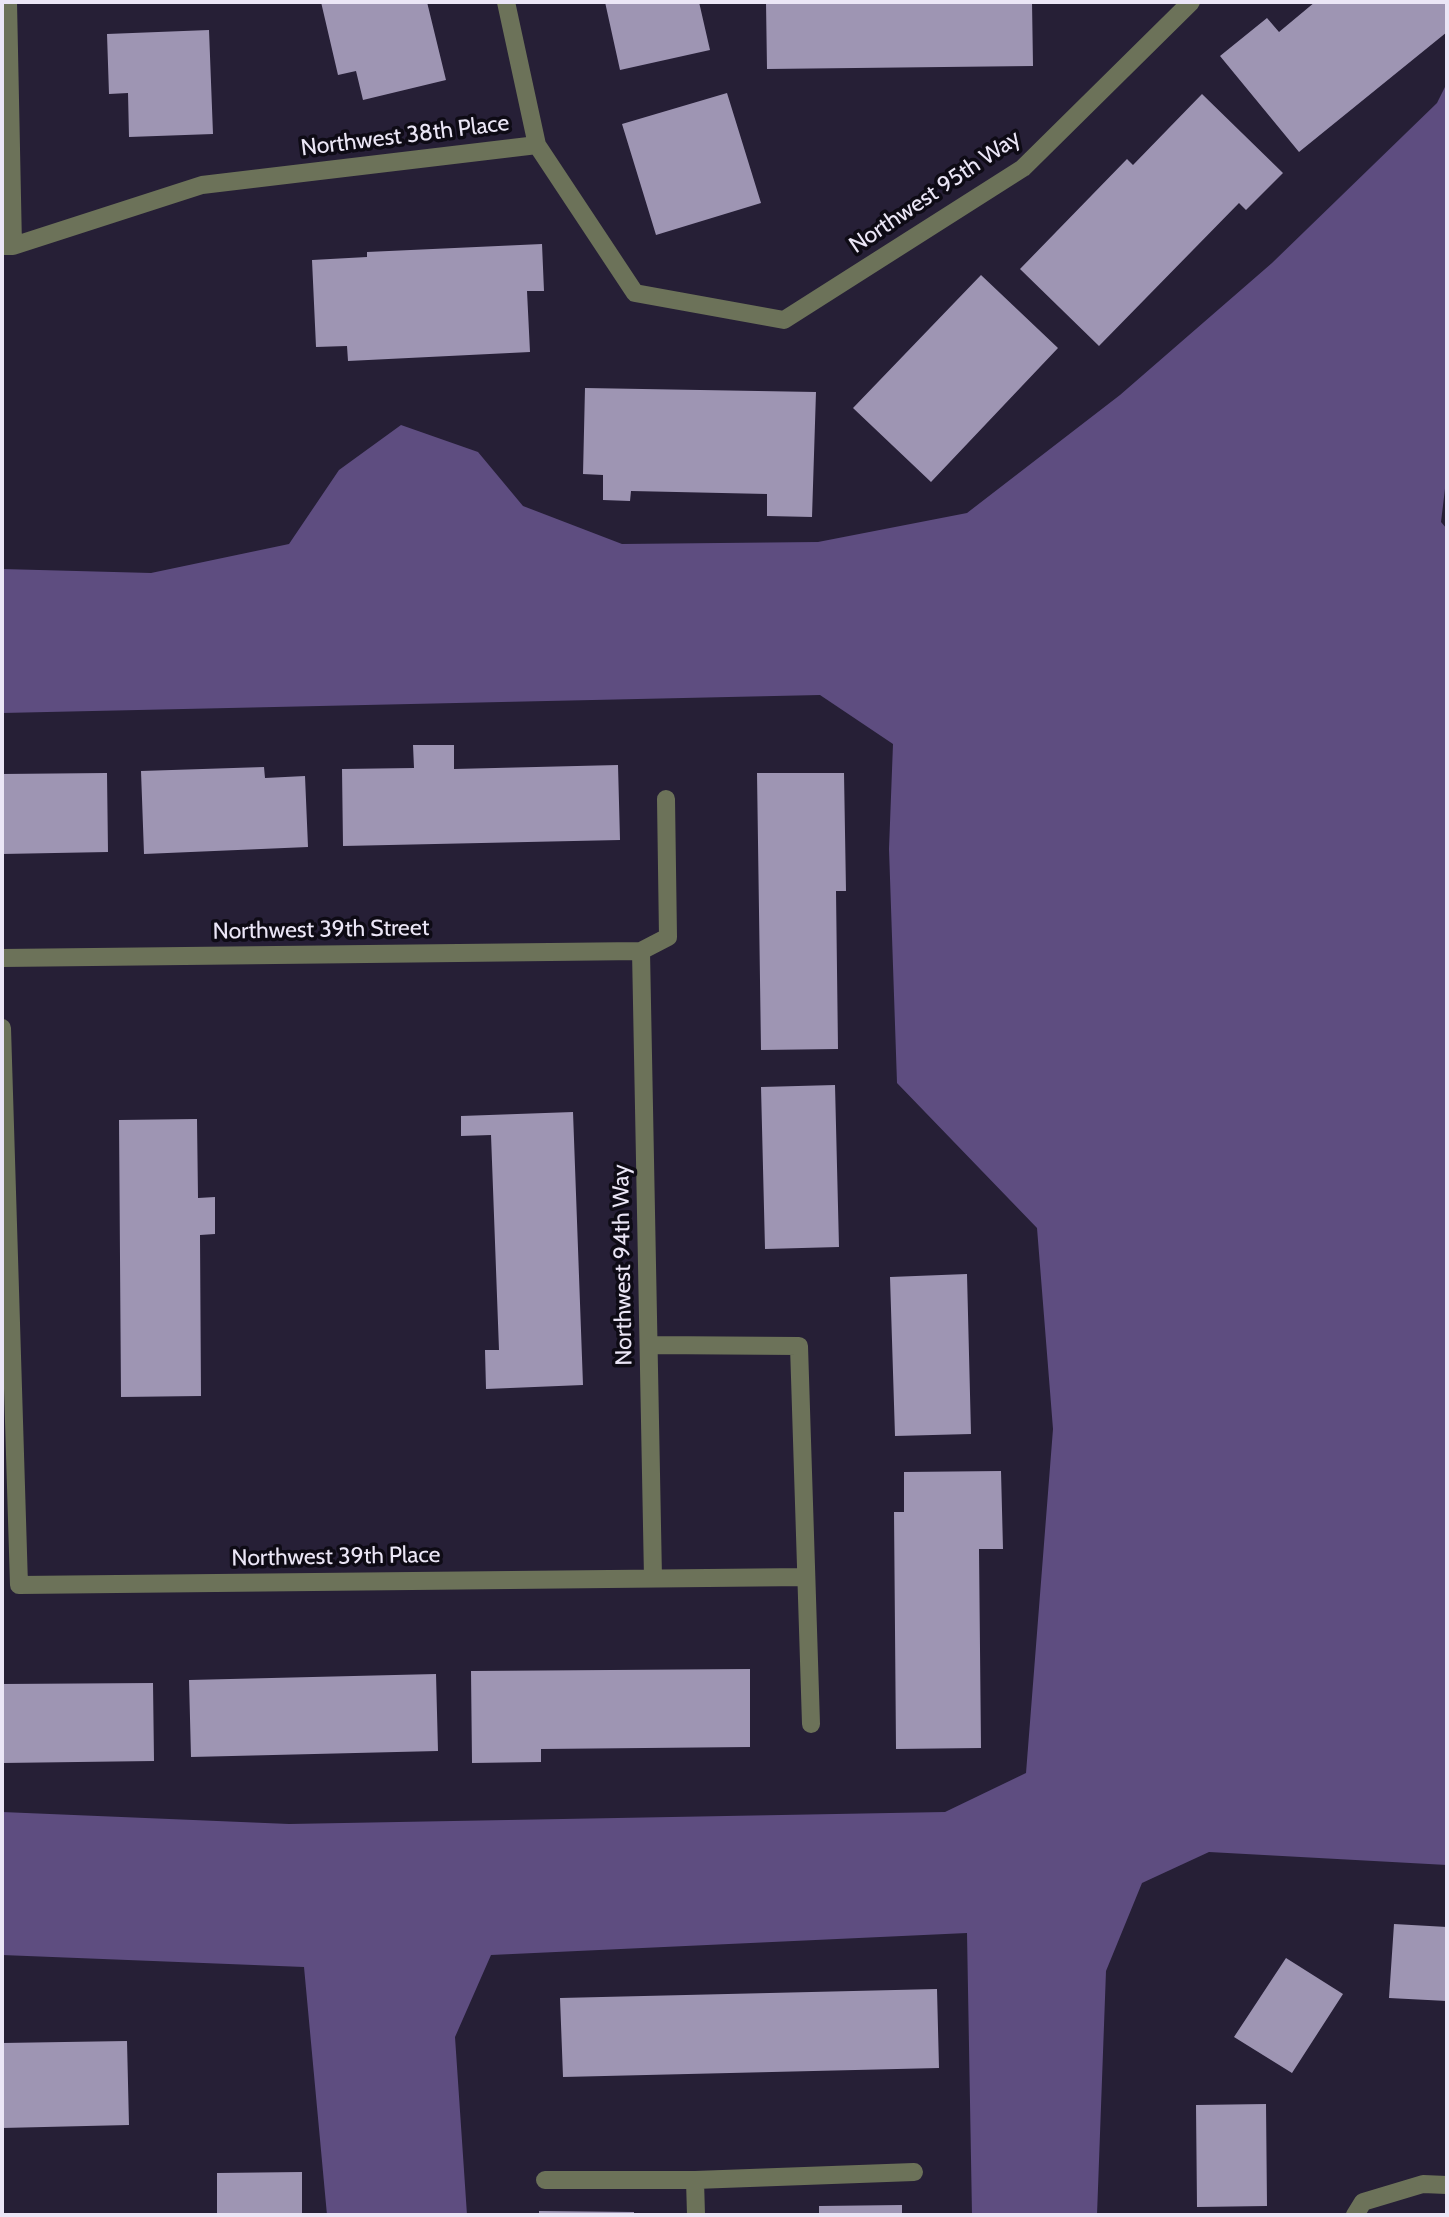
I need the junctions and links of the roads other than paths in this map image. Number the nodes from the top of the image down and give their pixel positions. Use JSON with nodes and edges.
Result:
{"nodes":[{"id":1,"x":8,"y":2,"type":"edge"},
{"id":2,"x":506,"y":2,"type":"edge"},
{"id":3,"x":1191,"y":2,"type":"edge"},
{"id":4,"x":537,"y":145,"type":"junction"},
{"id":5,"x":8,"y":246,"type":"edge"},
{"id":6,"x":783,"y":320,"type":"joint"},
{"id":7,"x":666,"y":799,"type":"dead end"},
{"id":8,"x":641,"y":951,"type":"junction"},
{"id":9,"x":2,"y":958,"type":"edge"},
{"id":10,"x":2,"y":1028,"type":"edge"},
{"id":11,"x":649,"y":1345,"type":"junction"},
{"id":12,"x":806,"y":1577,"type":"junction"},
{"id":13,"x":653,"y":1578,"type":"junction"},
{"id":14,"x":811,"y":1724,"type":"dead end"},
{"id":15,"x":914,"y":2172,"type":"dead end"},
{"id":16,"x":545,"y":2180,"type":"dead end"},
{"id":17,"x":695,"y":2180,"type":"junction"},
{"id":18,"x":1447,"y":2185,"type":"edge"},
{"id":19,"x":1359,"y":2209,"type":"edge"},
{"id":20,"x":696,"y":2215,"type":"edge"}],
"edges":[{"from":1,"to":5,"type":"street"},
{"from":2,"to":4,"type":"street"},
{"from":3,"to":6,"type":"street","name":"Northwest 95th Way"},
{"from":4,"to":5,"type":"street","name":"Northwest 38th Place"},
{"from":4,"to":6,"type":"street","name":"Northwest 38th Place"},
{"from":7,"to":8,"type":"street"},
{"from":8,"to":9,"type":"street","name":"Northwest 39th Street"},
{"from":8,"to":11,"type":"street","name":"Northwest 94th Way"},
{"from":10,"to":13,"type":"street","name":"Northwest 39th Place"},
{"from":11,"to":12,"type":"street"},
{"from":11,"to":13,"type":"street","name":"Northwest 94th Way"},
{"from":12,"to":13,"type":"street","name":"Northwest 39th Place"},
{"from":12,"to":14,"type":"street"},
{"from":15,"to":17,"type":"street"},
{"from":16,"to":17,"type":"street"},
{"from":17,"to":20,"type":"street"},
{"from":18,"to":19,"type":"street"}]}
